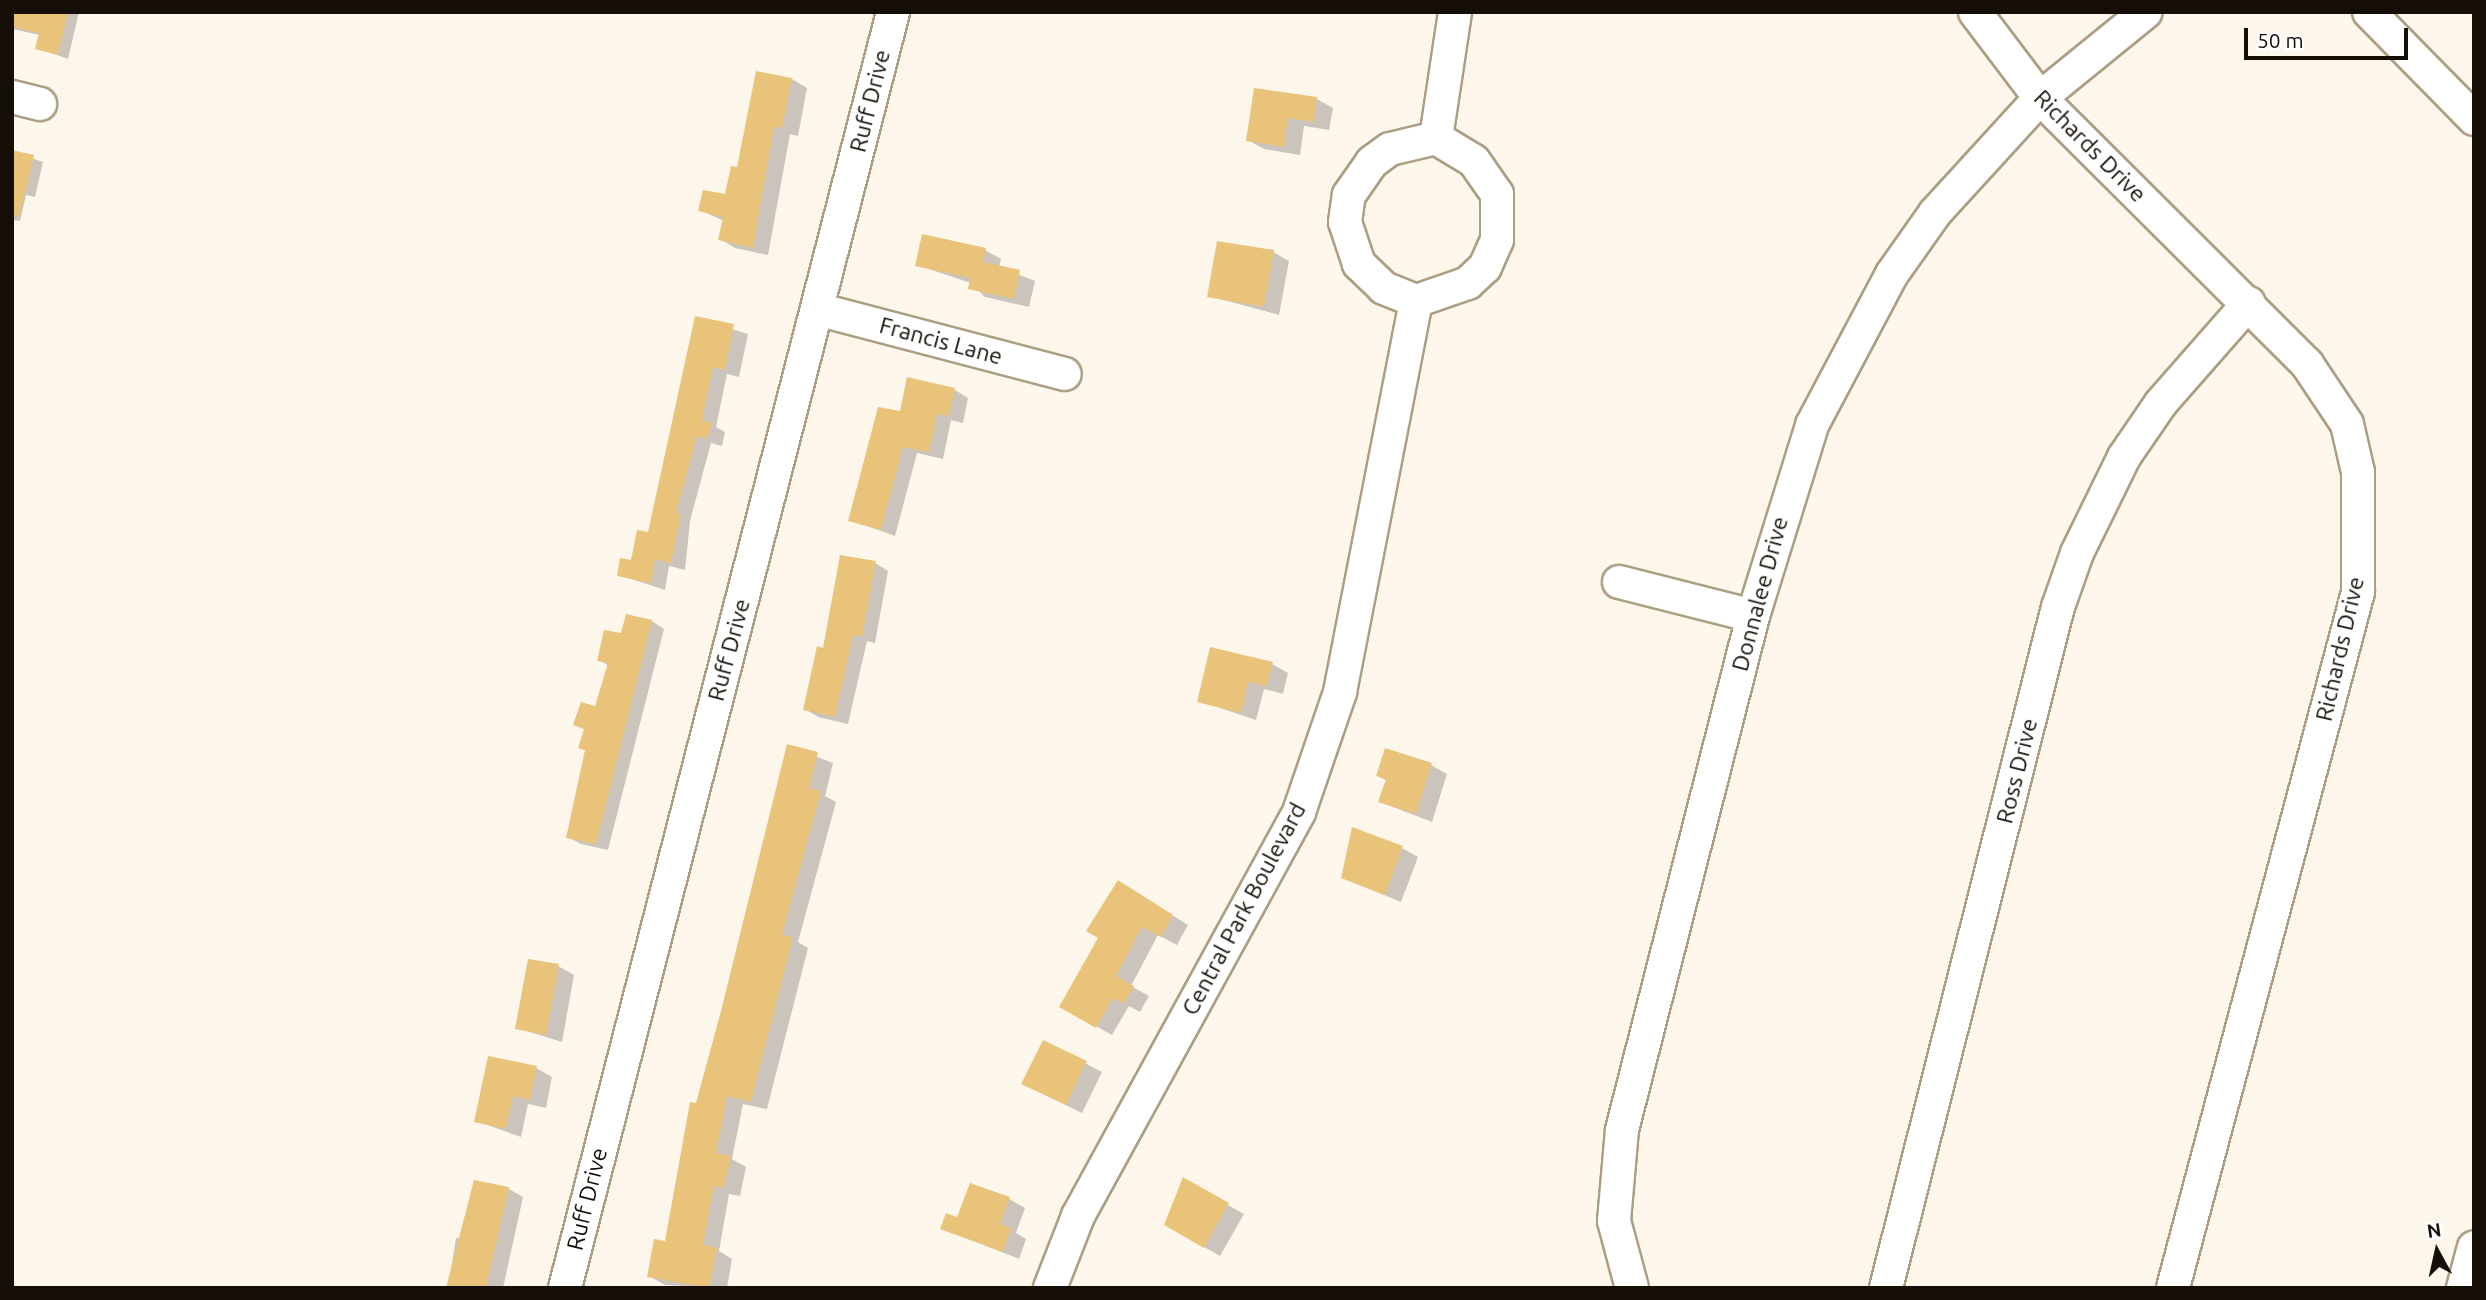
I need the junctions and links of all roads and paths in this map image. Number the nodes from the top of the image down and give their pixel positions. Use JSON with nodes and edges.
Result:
{"nodes":[{"id":1,"x":893,"y":12,"type":"edge"},
{"id":2,"x":1455,"y":12,"type":"edge"},
{"id":3,"x":1975,"y":12,"type":"edge"},
{"id":4,"x":2146,"y":12,"type":"edge"},
{"id":5,"x":2369,"y":12,"type":"edge"},
{"id":6,"x":2040,"y":98,"type":"junction"},
{"id":7,"x":2474,"y":119,"type":"edge"},
{"id":8,"x":1436,"y":138,"type":"junction"},
{"id":9,"x":1416,"y":301,"type":"junction"},
{"id":10,"x":2249,"y":303,"type":"junction"},
{"id":11,"x":817,"y":309,"type":"junction"},
{"id":12,"x":1065,"y":374,"type":"dead end"},
{"id":13,"x":1619,"y":582,"type":"dead end"},
{"id":14,"x":1753,"y":616,"type":"junction"},
{"id":15,"x":2474,"y":1247,"type":"edge"},
{"id":16,"x":565,"y":1288,"type":"edge"},
{"id":17,"x":1050,"y":1288,"type":"edge"},
{"id":18,"x":1632,"y":1288,"type":"edge"},
{"id":19,"x":1885,"y":1288,"type":"edge"},
{"id":20,"x":2173,"y":1288,"type":"edge"},
{"id":21,"x":2463,"y":1288,"type":"edge"}],
"edges":[{"from":1,"to":11,"type":"street","name":"Ruff Drive"},
{"from":2,"to":8,"type":"street"},
{"from":3,"to":6,"type":"street","name":"Richards Drive"},
{"from":4,"to":6,"type":"street","name":"Donnalee Drive"},
{"from":5,"to":7,"type":"street"},
{"from":6,"to":10,"type":"street","name":"Richards Drive"},
{"from":6,"to":14,"type":"street","name":"Donnalee Drive"},
{"from":8,"to":9,"type":"street"},
{"from":8,"to":9,"type":"street"},
{"from":9,"to":17,"type":"street","name":"Central Park Boulevard"},
{"from":10,"to":19,"type":"street","name":"Ross Drive"},
{"from":10,"to":20,"type":"street","name":"Richards Drive"},
{"from":11,"to":12,"type":"street","name":"Francis Lane"},
{"from":11,"to":16,"type":"street","name":"Ruff Drive"},
{"from":13,"to":14,"type":"street"},
{"from":14,"to":18,"type":"street","name":"Donnalee Drive"},
{"from":15,"to":21,"type":"street"}]}
